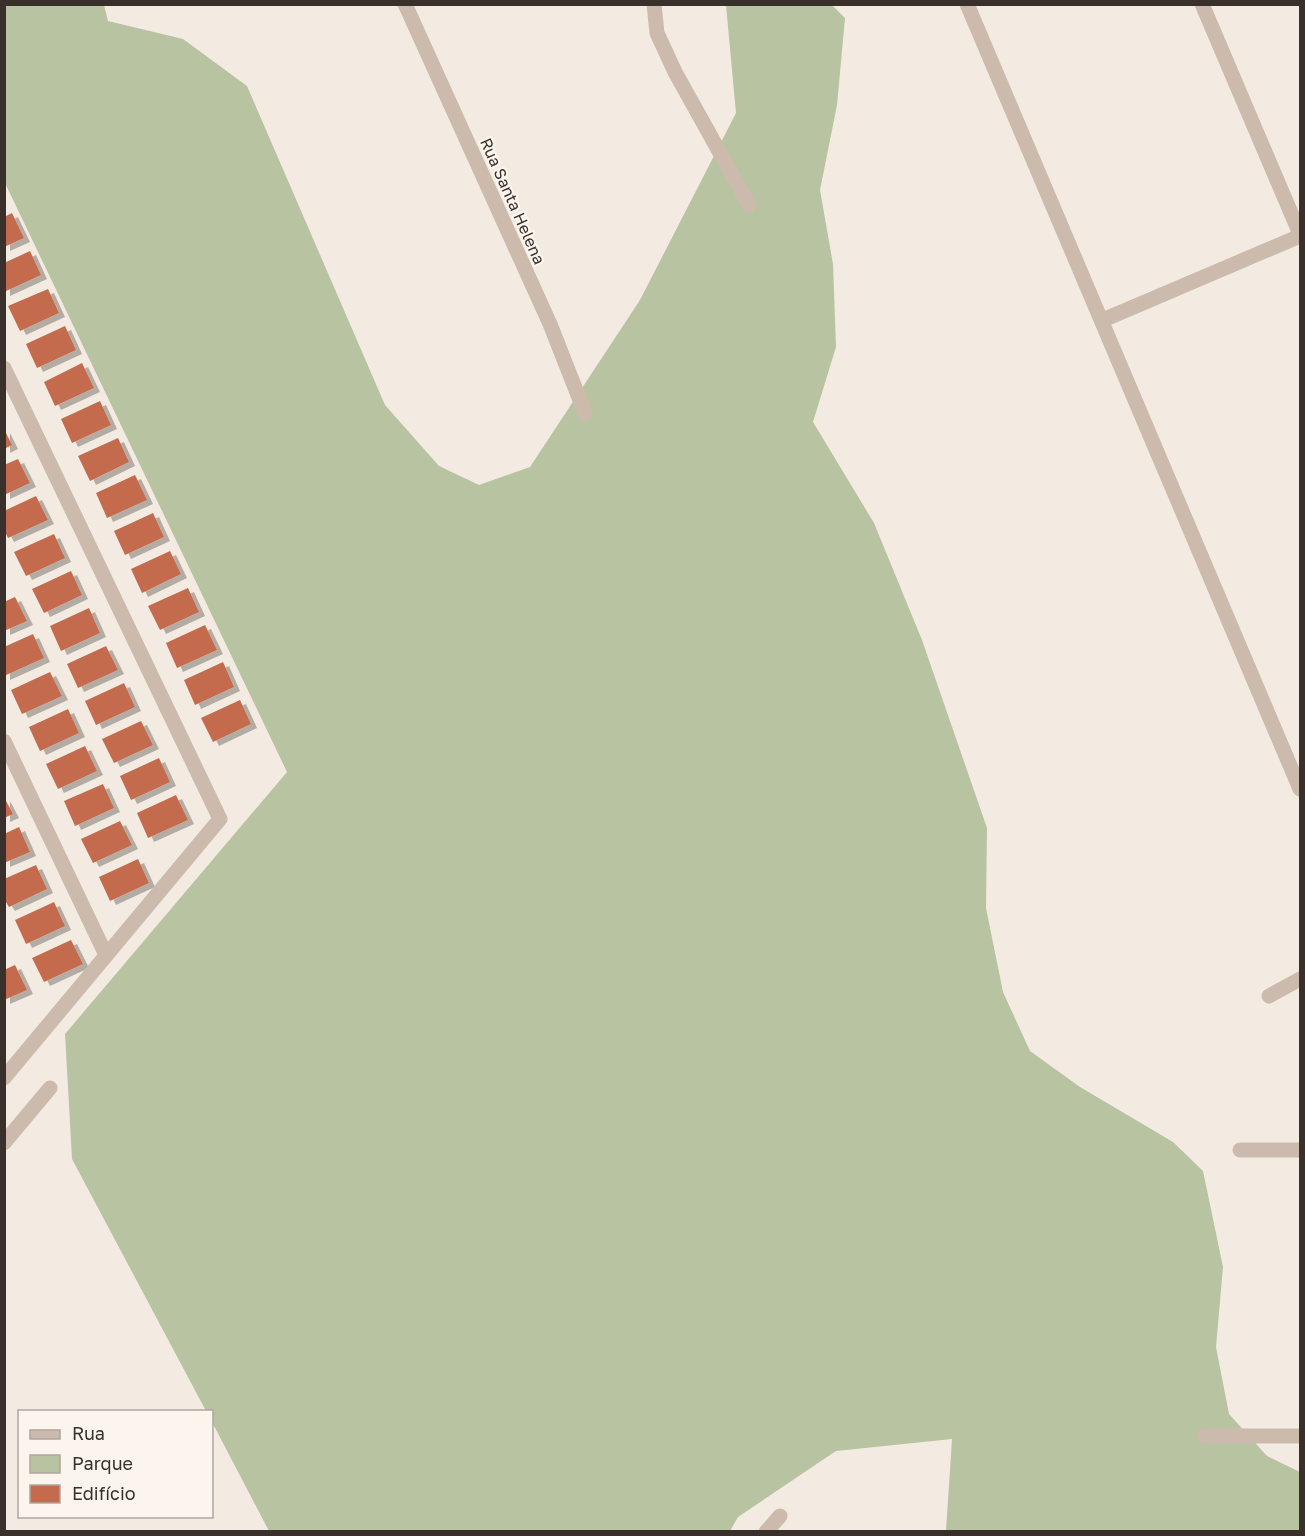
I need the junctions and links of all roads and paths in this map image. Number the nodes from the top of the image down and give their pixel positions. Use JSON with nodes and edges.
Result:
{"nodes":[{"id":1,"x":405,"y":4,"type":"edge"},
{"id":2,"x":654,"y":4,"type":"edge"},
{"id":3,"x":967,"y":4,"type":"edge"},
{"id":4,"x":1202,"y":4,"type":"edge"},
{"id":5,"x":749,"y":205,"type":"dead end"},
{"id":6,"x":1300,"y":235,"type":"edge"},
{"id":7,"x":1103,"y":320,"type":"junction"},
{"id":8,"x":4,"y":368,"type":"edge"},
{"id":9,"x":585,"y":413,"type":"dead end"},
{"id":10,"x":4,"y":741,"type":"edge"},
{"id":11,"x":1300,"y":789,"type":"edge"},
{"id":12,"x":106,"y":956,"type":"junction"},
{"id":13,"x":1300,"y":979,"type":"edge"},
{"id":14,"x":1269,"y":996,"type":"dead end"},
{"id":15,"x":4,"y":1078,"type":"edge"},
{"id":16,"x":50,"y":1088,"type":"dead end"},
{"id":17,"x":4,"y":1143,"type":"edge"},
{"id":18,"x":1240,"y":1150,"type":"dead end"},
{"id":19,"x":1300,"y":1150,"type":"edge"},
{"id":20,"x":1204,"y":1436,"type":"dead end"},
{"id":21,"x":1300,"y":1436,"type":"edge"},
{"id":22,"x":780,"y":1516,"type":"dead end"},
{"id":23,"x":766,"y":1532,"type":"edge"}],
"edges":[{"from":1,"to":9,"type":"street","name":"Rua Santa Helena"},
{"from":2,"to":5,"type":"street"},
{"from":3,"to":7,"type":"street"},
{"from":4,"to":6,"type":"street"},
{"from":6,"to":7,"type":"street"},
{"from":7,"to":11,"type":"street"},
{"from":8,"to":12,"type":"street"},
{"from":10,"to":12,"type":"street"},
{"from":12,"to":15,"type":"street"},
{"from":13,"to":14,"type":"street"},
{"from":16,"to":17,"type":"street"},
{"from":18,"to":19,"type":"street"},
{"from":20,"to":21,"type":"street"},
{"from":22,"to":23,"type":"street"}]}
